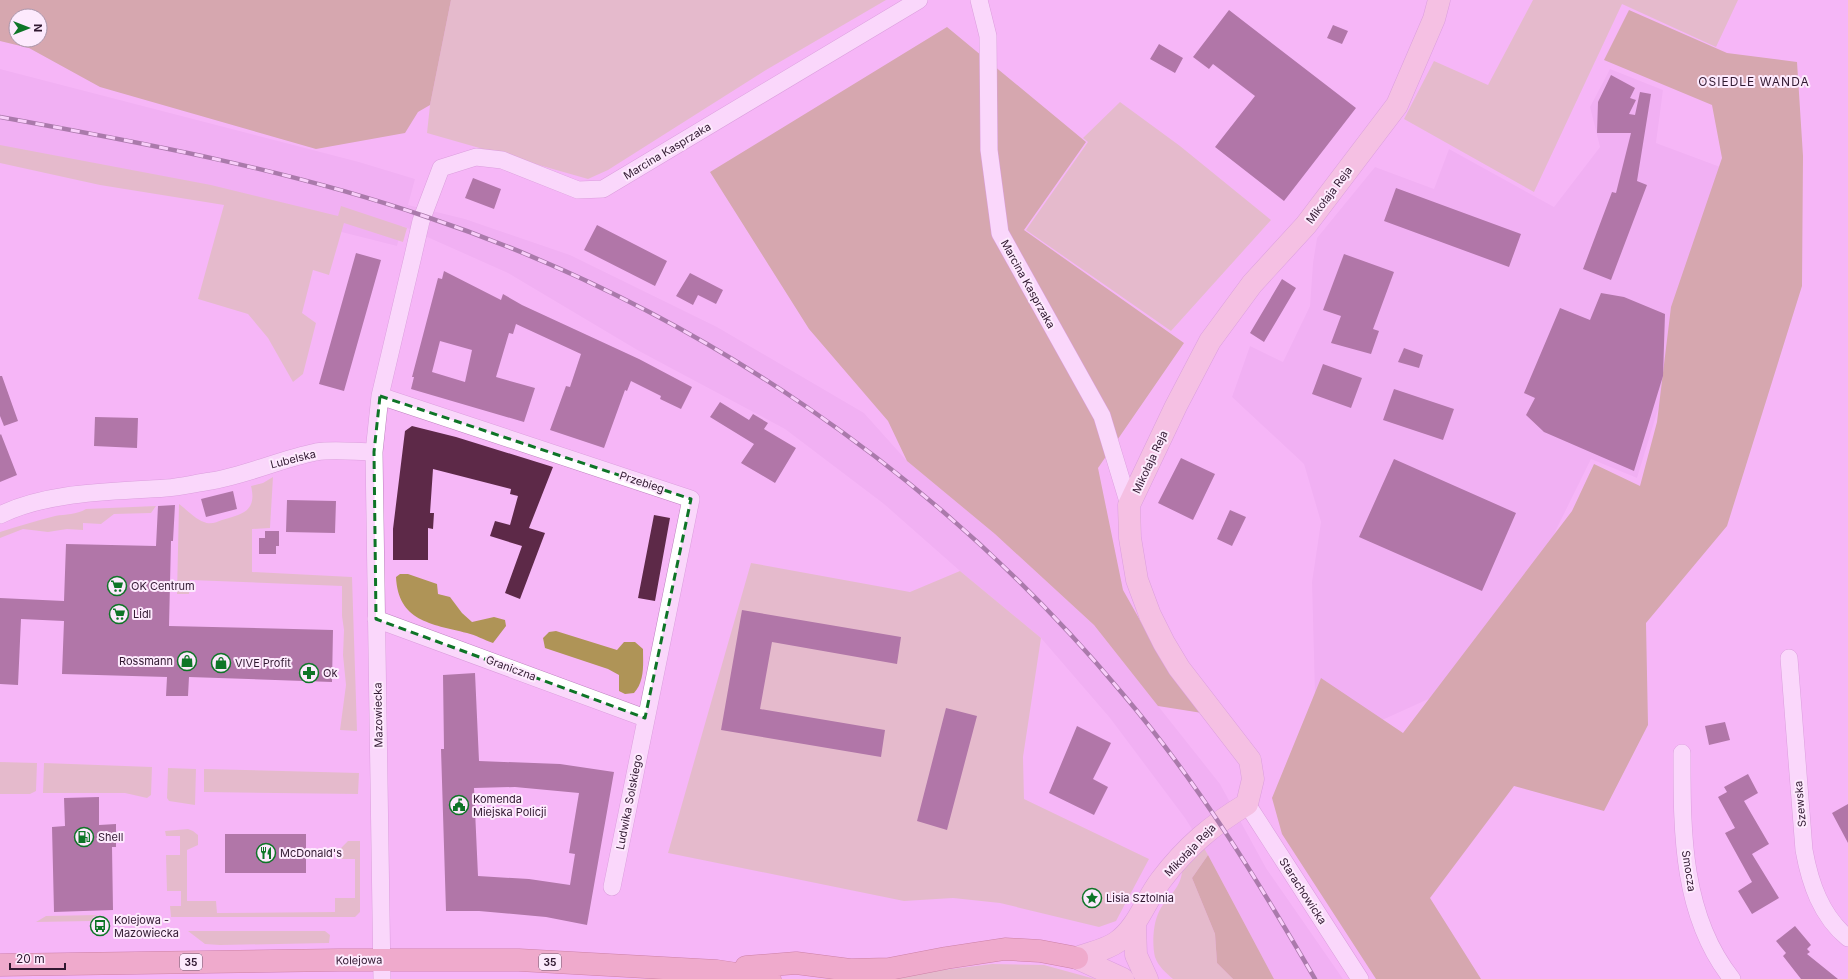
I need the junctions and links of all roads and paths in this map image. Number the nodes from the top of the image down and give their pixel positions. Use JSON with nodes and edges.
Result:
{"nodes":[{"id":1,"x":919,"y":0,"type":"edge"},
{"id":2,"x":979,"y":0,"type":"edge"},
{"id":3,"x":1439,"y":0,"type":"edge"},
{"id":4,"x":380,"y":396,"type":"junction"},
{"id":5,"x":374,"y":452,"type":"junction"},
{"id":6,"x":1129,"y":505,"type":"junction"},
{"id":7,"x":0,"y":516,"type":"edge"},
{"id":8,"x":376,"y":619,"type":"junction"},
{"id":9,"x":1789,"y":658,"type":"dead end"},
{"id":10,"x":645,"y":718,"type":"junction"},
{"id":11,"x":1682,"y":753,"type":"dead end"},
{"id":12,"x":1247,"y":804,"type":"junction"},
{"id":13,"x":612,"y":887,"type":"dead end"},
{"id":14,"x":1135,"y":925,"type":"junction"},
{"id":15,"x":1848,"y":938,"type":"edge"},
{"id":16,"x":1077,"y":958,"type":"junction"},
{"id":17,"x":0,"y":965,"type":"edge"},
{"id":18,"x":382,"y":969,"type":"edge"},
{"id":19,"x":717,"y":971,"type":"junction"},
{"id":20,"x":770,"y":979,"type":"edge"},
{"id":21,"x":1123,"y":979,"type":"edge"},
{"id":22,"x":1147,"y":979,"type":"edge"},
{"id":23,"x":1360,"y":979,"type":"edge"},
{"id":24,"x":1732,"y":979,"type":"edge"}],
"edges":[{"from":1,"to":4,"type":"street","name":"Marcina Kasprzaka"},
{"from":2,"to":6,"type":"street","name":"Marcina Kasprzaka"},
{"from":3,"to":6,"type":"street","name":"Mikołaja Reja"},
{"from":4,"to":5,"type":"street"},
{"from":4,"to":10,"type":"street","name":"Przebieg"},
{"from":5,"to":7,"type":"street","name":"Lubelska"},
{"from":5,"to":8,"type":"street","name":"Mazowiecka"},
{"from":6,"to":12,"type":"street","name":"Mikołaja Reja"},
{"from":8,"to":10,"type":"street","name":"Graniczna"},
{"from":8,"to":18,"type":"street","name":"Mazowiecka"},
{"from":9,"to":15,"type":"street","name":"Szewska"},
{"from":10,"to":13,"type":"street","name":"Ludwika Solskiego"},
{"from":11,"to":24,"type":"street","name":"Smocza"},
{"from":12,"to":14,"type":"street","name":"Mikołaja Reja"},
{"from":12,"to":23,"type":"street","name":"Starachowicka"},
{"from":14,"to":16,"type":"street","name":"Mikołaja Reja"},
{"from":14,"to":22,"type":"street","name":"Mikołaja Reja"},
{"from":16,"to":19,"type":"main road"},
{"from":16,"to":21,"type":"street"},
{"from":17,"to":18,"type":"main road","name":"Kolejowa","number":"35"},
{"from":18,"to":19,"type":"main road","name":"Kolejowa","number":"35"},
{"from":19,"to":20,"type":"main road","number":"35"}]}
